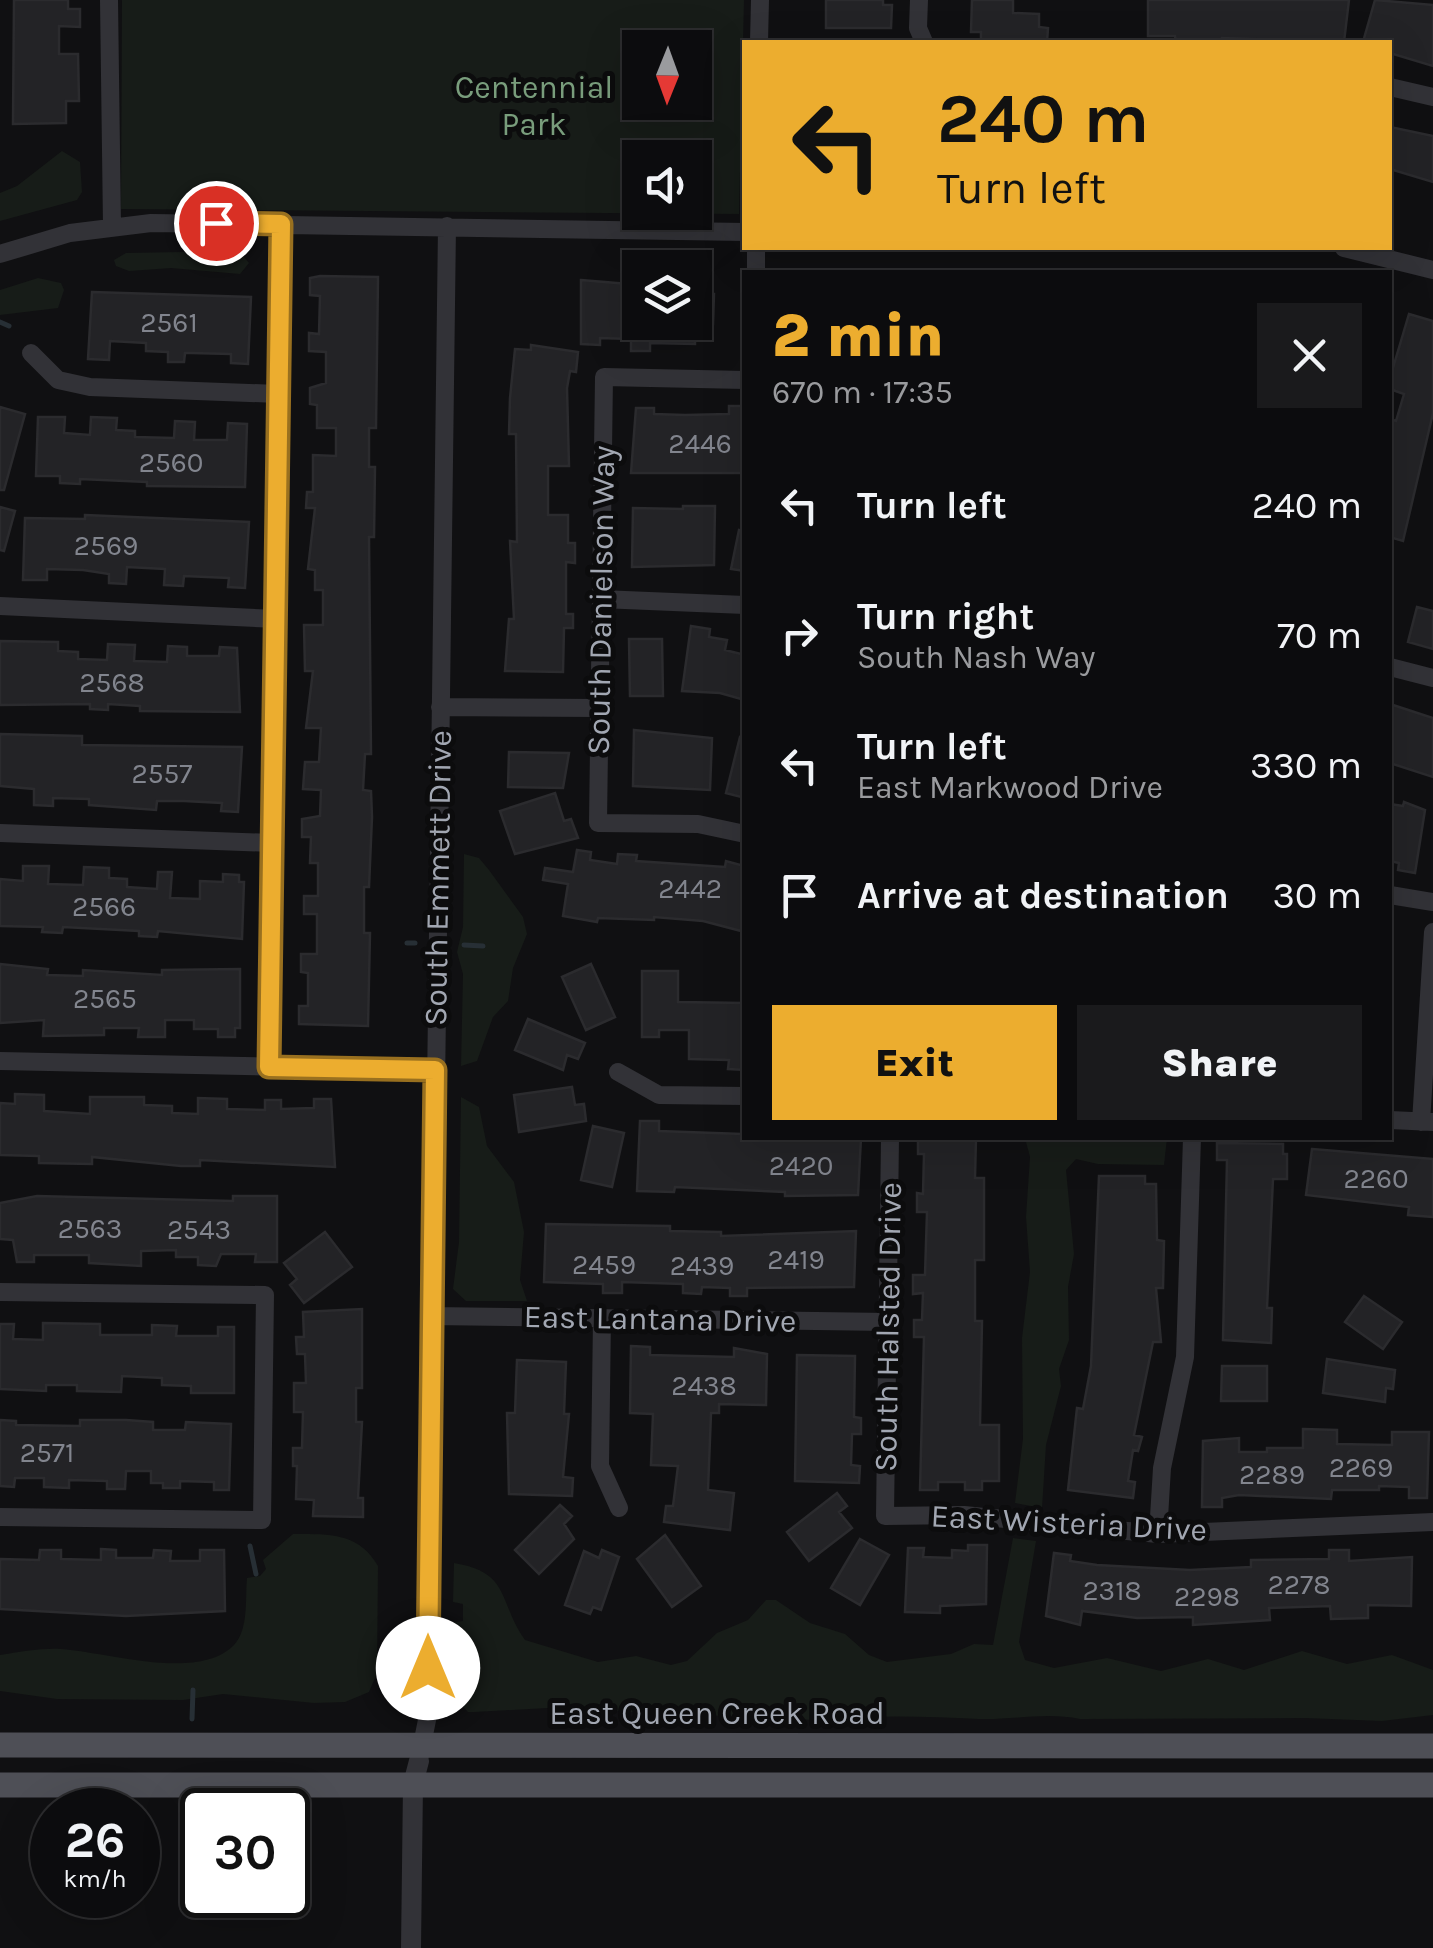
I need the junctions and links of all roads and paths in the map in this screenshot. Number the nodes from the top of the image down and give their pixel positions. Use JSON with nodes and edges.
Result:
{"nodes":[{"id":1,"x":109,"y":0,"type":"edge"},
{"id":2,"x":760,"y":0,"type":"edge"},
{"id":3,"x":918,"y":0,"type":"edge"},
{"id":4,"x":759,"y":40,"type":"edge"},
{"id":5,"x":923,"y":40,"type":"edge"},
{"id":6,"x":1392,"y":87,"type":"edge"},
{"id":7,"x":1433,"y":97,"type":"edge"},
{"id":8,"x":281,"y":224,"type":"junction"},
{"id":9,"x":112,"y":226,"type":"junction"},
{"id":10,"x":447,"y":226,"type":"junction"},
{"id":11,"x":742,"y":232,"type":"edge"},
{"id":12,"x":1349,"y":250,"type":"edge"},
{"id":13,"x":0,"y":254,"type":"edge"},
{"id":14,"x":1384,"y":264,"type":"edge"},
{"id":15,"x":1433,"y":270,"type":"edge"},
{"id":16,"x":30,"y":353,"type":"dead end"},
{"id":17,"x":742,"y":380,"type":"edge"},
{"id":18,"x":278,"y":394,"type":"junction"},
{"id":19,"x":601,"y":599,"type":"junction"},
{"id":20,"x":742,"y":604,"type":"edge"},
{"id":21,"x":0,"y":606,"type":"edge"},
{"id":22,"x":276,"y":619,"type":"junction"},
{"id":23,"x":1392,"y":668,"type":"edge"},
{"id":24,"x":1433,"y":678,"type":"edge"},
{"id":25,"x":440,"y":707,"type":"junction"},
{"id":26,"x":599,"y":708,"type":"junction"},
{"id":27,"x":0,"y":832,"type":"edge"},
{"id":28,"x":742,"y":833,"type":"edge"},
{"id":29,"x":272,"y":843,"type":"junction"},
{"id":30,"x":1392,"y":894,"type":"edge"},
{"id":31,"x":1433,"y":902,"type":"edge"},
{"id":32,"x":1433,"y":932,"type":"edge"},
{"id":33,"x":0,"y":1061,"type":"edge"},
{"id":34,"x":269,"y":1067,"type":"junction"},
{"id":35,"x":435,"y":1070,"type":"junction"},
{"id":36,"x":618,"y":1072,"type":"dead end"},
{"id":37,"x":742,"y":1096,"type":"edge"},
{"id":38,"x":1392,"y":1120,"type":"edge"},
{"id":39,"x":1427,"y":1122,"type":"edge"},
{"id":40,"x":890,"y":1140,"type":"edge"},
{"id":41,"x":1192,"y":1140,"type":"edge"},
{"id":42,"x":0,"y":1292,"type":"edge"},
{"id":43,"x":431,"y":1316,"type":"junction"},
{"id":44,"x":602,"y":1318,"type":"junction"},
{"id":45,"x":888,"y":1322,"type":"junction"},
{"id":46,"x":619,"y":1508,"type":"dead end"},
{"id":47,"x":885,"y":1516,"type":"joint"},
{"id":48,"x":0,"y":1517,"type":"edge"},
{"id":49,"x":1433,"y":1522,"type":"edge"},
{"id":50,"x":1158,"y":1534,"type":"junction"},
{"id":51,"x":0,"y":1745,"type":"edge"},
{"id":52,"x":1433,"y":1746,"type":"edge"},
{"id":53,"x":418,"y":1763,"type":"junction"},
{"id":54,"x":0,"y":1784,"type":"edge"},
{"id":55,"x":1433,"y":1785,"type":"edge"},
{"id":56,"x":411,"y":1948,"type":"edge"}],
"edges":[{"from":1,"to":9,"type":"street"},
{"from":2,"to":4,"type":"street"},
{"from":3,"to":5,"type":"street"},
{"from":6,"to":7,"type":"street"},
{"from":8,"to":9,"type":"street"},
{"from":8,"to":10,"type":"street"},
{"from":8,"to":18,"type":"street"},
{"from":9,"to":13,"type":"street"},
{"from":10,"to":11,"type":"street"},
{"from":10,"to":25,"type":"street","name":"South Emmett Drive"},
{"from":12,"to":14,"type":"street"},
{"from":14,"to":15,"type":"street"},
{"from":16,"to":18,"type":"street"},
{"from":17,"to":19,"type":"street","name":"South Danielson Way"},
{"from":18,"to":22,"type":"street"},
{"from":19,"to":20,"type":"street"},
{"from":19,"to":26,"type":"street","name":"South Danielson Way"},
{"from":21,"to":22,"type":"street"},
{"from":22,"to":29,"type":"street"},
{"from":23,"to":24,"type":"street"},
{"from":25,"to":26,"type":"street"},
{"from":25,"to":35,"type":"street","name":"South Emmett Drive"},
{"from":26,"to":28,"type":"street","name":"South Danielson Way"},
{"from":27,"to":29,"type":"street"},
{"from":29,"to":34,"type":"street"},
{"from":30,"to":31,"type":"street"},
{"from":32,"to":39,"type":"street"},
{"from":33,"to":34,"type":"street"},
{"from":34,"to":35,"type":"street"},
{"from":35,"to":43,"type":"street","name":"South Emmett Drive"},
{"from":36,"to":37,"type":"street"},
{"from":38,"to":39,"type":"street"},
{"from":40,"to":45,"type":"street","name":"South Halsted Drive"},
{"from":41,"to":50,"type":"street"},
{"from":42,"to":48,"type":"street"},
{"from":43,"to":44,"type":"street","name":"East Lantana Drive"},
{"from":43,"to":53,"type":"street","name":"South Emmett Drive"},
{"from":44,"to":45,"type":"street","name":"East Lantana Drive"},
{"from":44,"to":46,"type":"street"},
{"from":45,"to":47,"type":"street","name":"South Halsted Drive"},
{"from":47,"to":50,"type":"street","name":"East Wisteria Drive"},
{"from":49,"to":50,"type":"street","name":"East Wisteria Drive"},
{"from":51,"to":53,"type":"main road","name":"East Queen Creek Road"},
{"from":52,"to":53,"type":"main road","name":"East Queen Creek Road"},
{"from":53,"to":54,"type":"main road","name":"East Queen Creek Road"},
{"from":53,"to":55,"type":"main road","name":"East Queen Creek Road"},
{"from":53,"to":56,"type":"street","name":"South Emmett Drive"}]}
